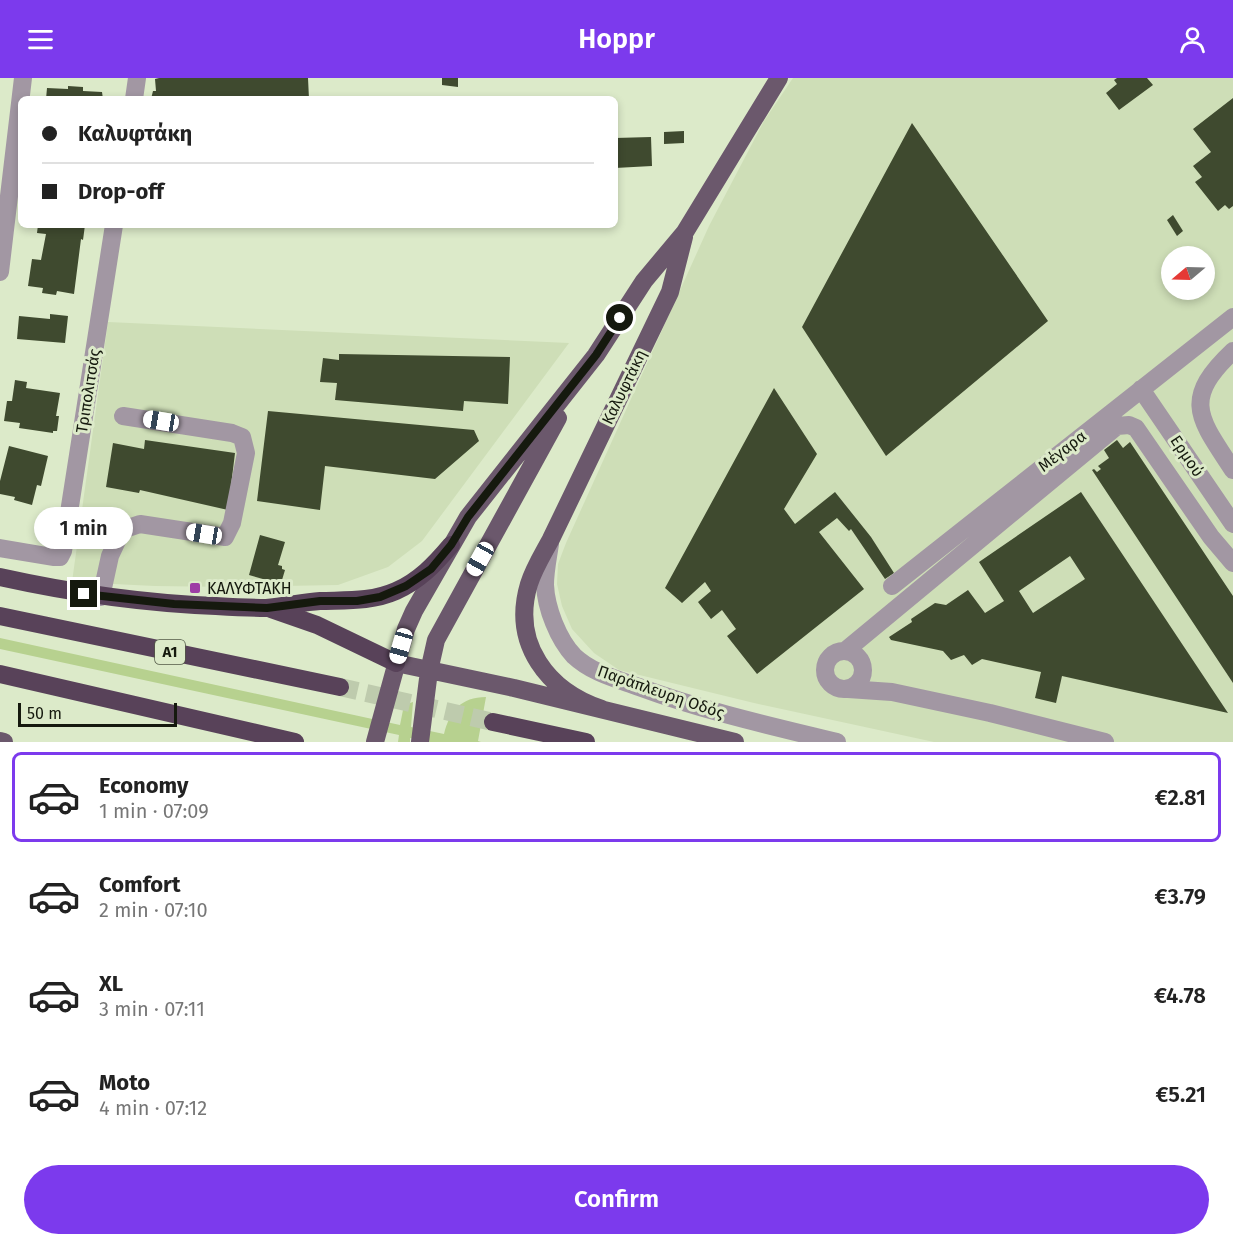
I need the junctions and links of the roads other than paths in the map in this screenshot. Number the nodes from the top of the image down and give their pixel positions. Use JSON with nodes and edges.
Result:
{"nodes":[{"id":1,"x":23,"y":78,"type":"edge"},
{"id":2,"x":137,"y":78,"type":"edge"},
{"id":3,"x":779,"y":78,"type":"edge"},
{"id":4,"x":21,"y":96,"type":"edge"},
{"id":5,"x":134,"y":96,"type":"edge"},
{"id":6,"x":18,"y":115,"type":"edge"},
{"id":7,"x":11,"y":167,"type":"edge"},
{"id":8,"x":114,"y":228,"type":"edge"},
{"id":9,"x":685,"y":232,"type":"junction"},
{"id":10,"x":0,"y":272,"type":"edge"},
{"id":11,"x":1233,"y":317,"type":"edge"},
{"id":12,"x":1233,"y":351,"type":"edge"},
{"id":13,"x":596,"y":355,"type":"junction"},
{"id":14,"x":1141,"y":389,"type":"junction"},
{"id":15,"x":123,"y":416,"type":"dead end"},
{"id":16,"x":1233,"y":470,"type":"edge"},
{"id":17,"x":1233,"y":524,"type":"edge"},
{"id":18,"x":551,"y":539,"type":"junction"},
{"id":19,"x":451,"y":545,"type":"junction"},
{"id":20,"x":0,"y":548,"type":"edge"},
{"id":21,"x":1233,"y":563,"type":"edge"},
{"id":22,"x":0,"y":577,"type":"edge"},
{"id":23,"x":892,"y":586,"type":"dead end"},
{"id":24,"x":101,"y":597,"type":"junction"},
{"id":25,"x":267,"y":608,"type":"junction"},
{"id":26,"x":0,"y":616,"type":"edge"},
{"id":27,"x":856,"y":660,"type":"junction"},
{"id":28,"x":396,"y":663,"type":"junction"},
{"id":29,"x":429,"y":671,"type":"junction"},
{"id":30,"x":0,"y":674,"type":"edge"},
{"id":31,"x":340,"y":687,"type":"tunnel mouth"},
{"id":32,"x":848,"y":689,"type":"junction"},
{"id":33,"x":892,"y":692,"type":"junction"},
{"id":34,"x":602,"y":710,"type":"junction"},
{"id":35,"x":493,"y":722,"type":"tunnel mouth"},
{"id":36,"x":295,"y":742,"type":"edge"},
{"id":37,"x":375,"y":742,"type":"edge"},
{"id":38,"x":420,"y":742,"type":"edge"},
{"id":39,"x":586,"y":742,"type":"edge"},
{"id":40,"x":735,"y":742,"type":"edge"},
{"id":41,"x":837,"y":742,"type":"edge"},
{"id":42,"x":1105,"y":742,"type":"edge"}],
"edges":[{"from":1,"to":4,"type":"street"},
{"from":2,"to":5,"type":"street"},
{"from":3,"to":9,"type":"main road","name":"Καλυφτάκη"},
{"from":6,"to":7,"type":"street"},
{"from":7,"to":10,"type":"street"},
{"from":8,"to":20,"type":"street","name":"Τριπολιτσάς"},
{"from":9,"to":13,"type":"main road","name":"Καλυφτάκη"},
{"from":9,"to":18,"type":"main road","name":"Καλυφτάκη"},
{"from":11,"to":14,"type":"street","name":"Μέγαρα"},
{"from":12,"to":16,"type":"street"},
{"from":13,"to":19,"type":"main road","name":"Καλυφτάκη"},
{"from":13,"to":29,"type":"main road"},
{"from":14,"to":17,"type":"street","name":"Ερμού"},
{"from":14,"to":23,"type":"street","name":"Μέγαρα"},
{"from":15,"to":24,"type":"street"},
{"from":18,"to":34,"type":"main road","name":"Καλυφτάκη"},
{"from":18,"to":41,"type":"street","name":"Παράπλευρη Οδός"},
{"from":19,"to":25,"type":"highway"},
{"from":19,"to":28,"type":"main road","name":"Καλυφτάκη"},
{"from":21,"to":27,"type":"street"},
{"from":22,"to":24,"type":"highway"},
{"from":24,"to":25,"type":"highway"},
{"from":25,"to":28,"type":"highway"},
{"from":26,"to":31,"type":"highway","number":"Α1"},
{"from":27,"to":32,"type":"street"},
{"from":27,"to":32,"type":"street"},
{"from":27,"to":33,"type":"street"},
{"from":28,"to":29,"type":"main road"},
{"from":28,"to":37,"type":"main road","name":"Καλυφτάκη"},
{"from":29,"to":34,"type":"main road"},
{"from":29,"to":38,"type":"main road"},
{"from":30,"to":36,"type":"highway"},
{"from":32,"to":33,"type":"street"},
{"from":33,"to":42,"type":"street"},
{"from":34,"to":40,"type":"main road"},
{"from":35,"to":39,"type":"highway"}]}
